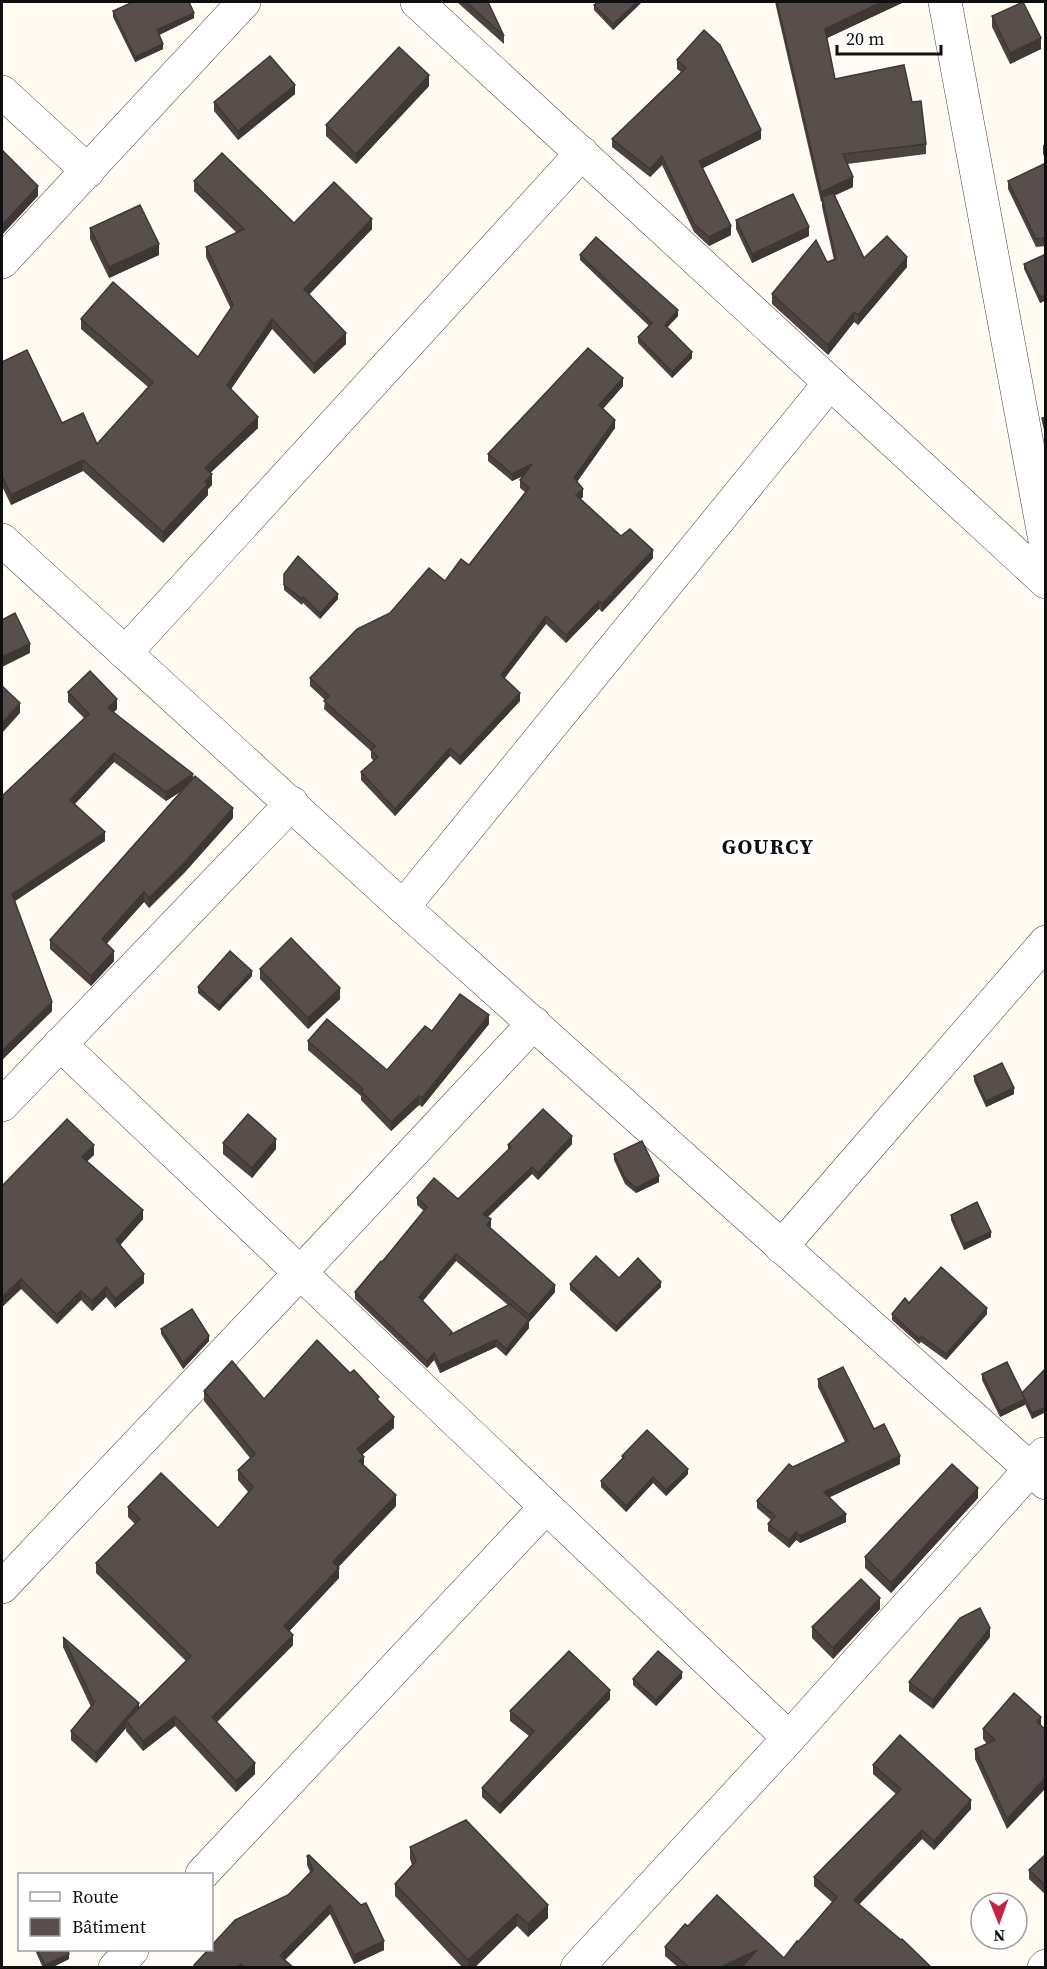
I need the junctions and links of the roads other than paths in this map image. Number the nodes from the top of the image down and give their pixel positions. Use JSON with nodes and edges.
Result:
{"nodes":[{"id":1,"x":244,"y":2,"type":"edge"},
{"id":2,"x":417,"y":2,"type":"edge"},
{"id":3,"x":945,"y":2,"type":"edge"},
{"id":4,"x":2,"y":92,"type":"edge"},
{"id":5,"x":582,"y":153,"type":"junction"},
{"id":6,"x":88,"y":171,"type":"junction"},
{"id":7,"x":2,"y":262,"type":"edge"},
{"id":8,"x":830,"y":383,"type":"junction"},
{"id":9,"x":2,"y":540,"type":"edge"},
{"id":10,"x":1046,"y":546,"type":"edge"},
{"id":11,"x":1046,"y":582,"type":"edge"},
{"id":12,"x":125,"y":653,"type":"junction"},
{"id":13,"x":292,"y":803,"type":"junction"},
{"id":14,"x":404,"y":907,"type":"junction"},
{"id":15,"x":1046,"y":942,"type":"edge"},
{"id":16,"x":534,"y":1023,"type":"junction"},
{"id":17,"x":60,"y":1044,"type":"junction"},
{"id":18,"x":2,"y":1105,"type":"edge"},
{"id":19,"x":781,"y":1247,"type":"junction"},
{"id":20,"x":300,"y":1273,"type":"junction"},
{"id":21,"x":1040,"y":1468,"type":"edge"},
{"id":22,"x":546,"y":1507,"type":"junction"},
{"id":23,"x":2,"y":1587,"type":"edge"},
{"id":24,"x":789,"y":1738,"type":"junction"},
{"id":25,"x":204,"y":1873,"type":"edge"},
{"id":26,"x":131,"y":1951,"type":"edge"},
{"id":27,"x":115,"y":1968,"type":"edge"},
{"id":28,"x":577,"y":1968,"type":"edge"}],
"edges":[{"from":1,"to":6,"type":"street"},
{"from":2,"to":5,"type":"street"},
{"from":3,"to":10,"type":"street"},
{"from":4,"to":6,"type":"street"},
{"from":5,"to":8,"type":"street"},
{"from":5,"to":12,"type":"street"},
{"from":6,"to":7,"type":"street"},
{"from":8,"to":11,"type":"street"},
{"from":8,"to":14,"type":"street"},
{"from":9,"to":12,"type":"street"},
{"from":12,"to":13,"type":"street"},
{"from":13,"to":14,"type":"street"},
{"from":13,"to":17,"type":"street"},
{"from":14,"to":16,"type":"street"},
{"from":15,"to":19,"type":"street"},
{"from":16,"to":19,"type":"street"},
{"from":16,"to":20,"type":"street"},
{"from":17,"to":18,"type":"street"},
{"from":17,"to":20,"type":"street"},
{"from":19,"to":21,"type":"street"},
{"from":20,"to":22,"type":"street"},
{"from":20,"to":23,"type":"street"},
{"from":21,"to":24,"type":"street"},
{"from":22,"to":24,"type":"street"},
{"from":22,"to":25,"type":"street"},
{"from":24,"to":28,"type":"street"},
{"from":26,"to":27,"type":"street"}]}
